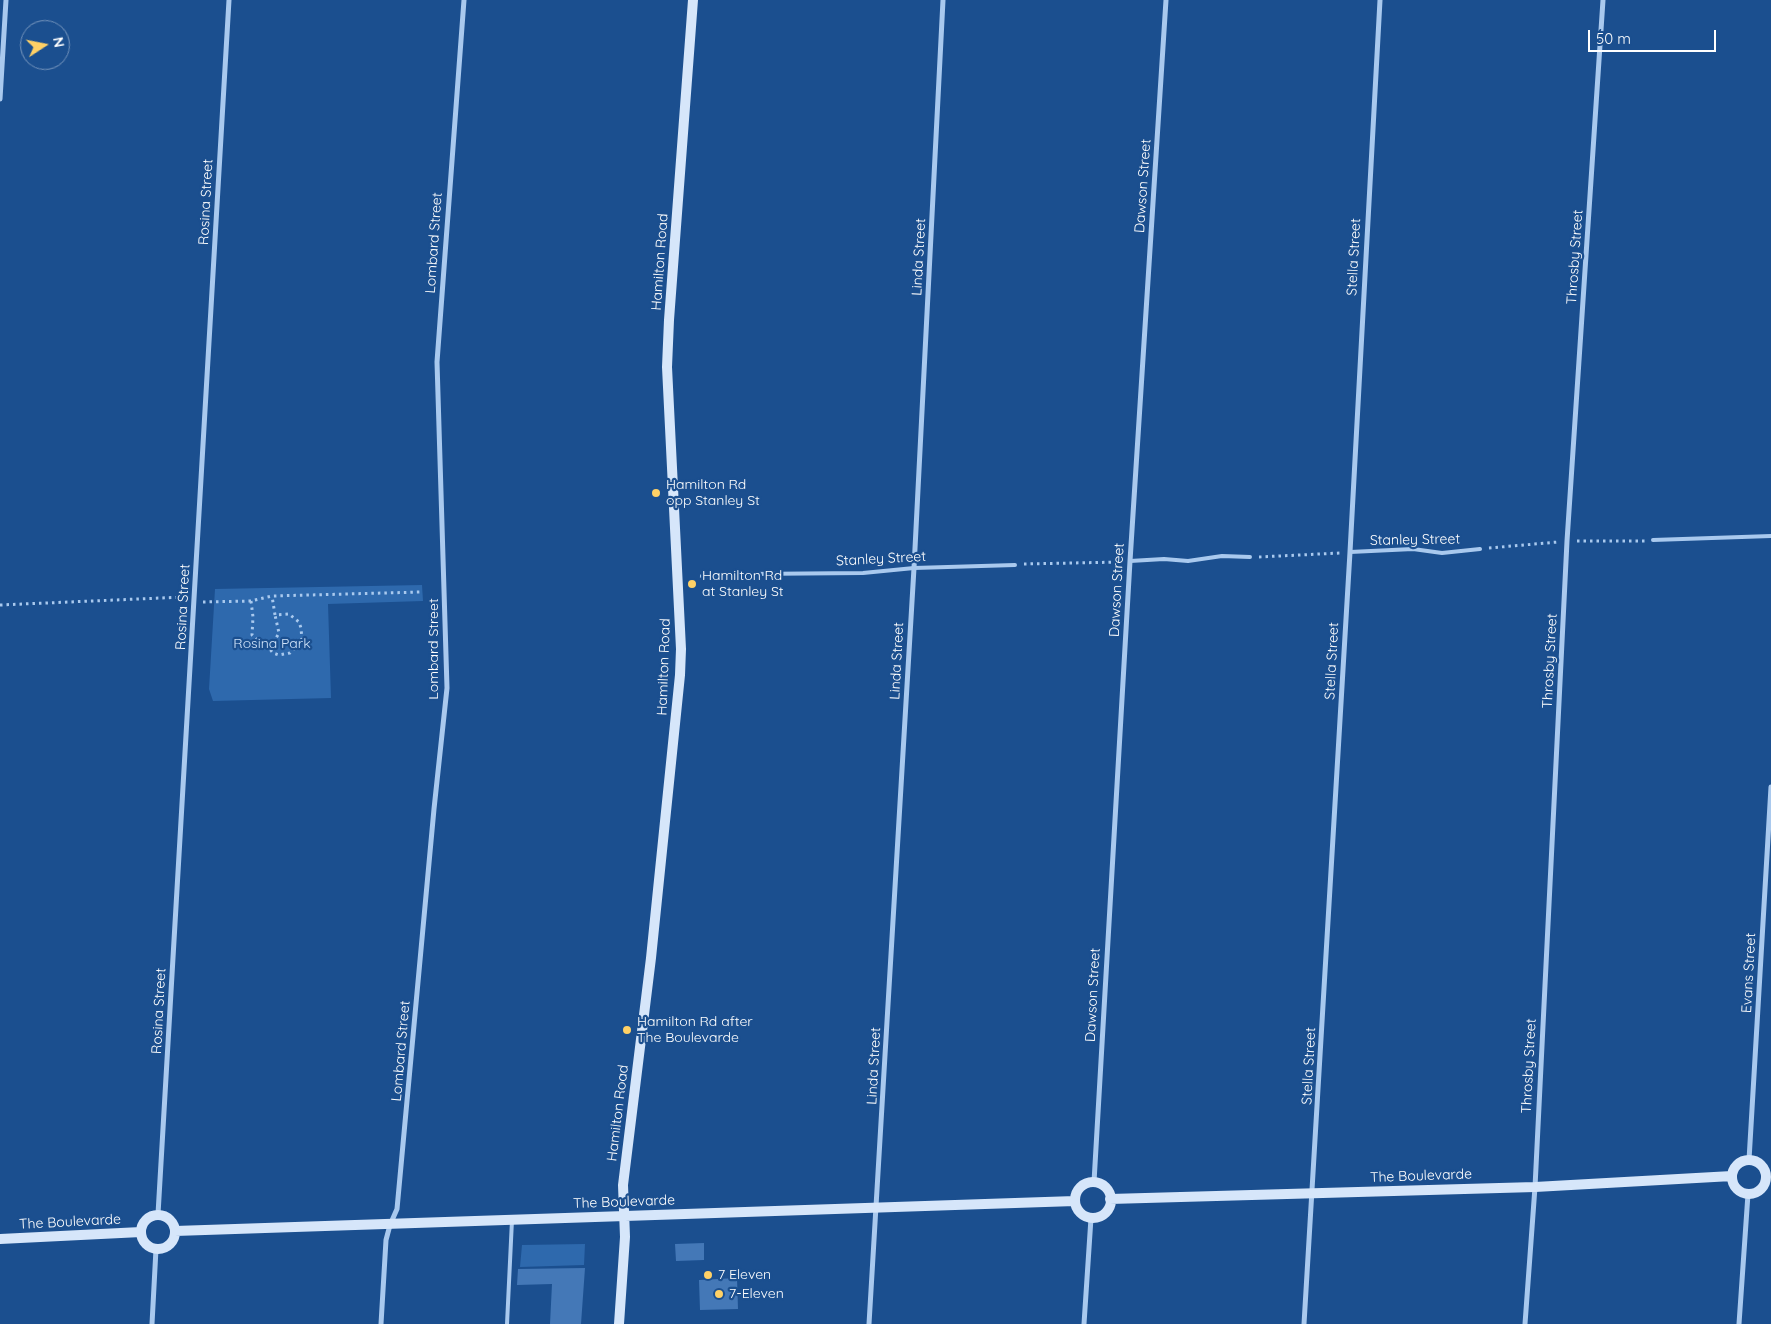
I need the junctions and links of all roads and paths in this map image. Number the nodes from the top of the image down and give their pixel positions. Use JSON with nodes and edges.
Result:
{"nodes":[{"id":1,"x":6,"y":0,"type":"edge"},
{"id":2,"x":229,"y":0,"type":"edge"},
{"id":3,"x":464,"y":0,"type":"edge"},
{"id":4,"x":943,"y":0,"type":"edge"},
{"id":5,"x":1166,"y":0,"type":"edge"},
{"id":6,"x":1380,"y":0,"type":"edge"},
{"id":7,"x":1603,"y":0,"type":"edge"},
{"id":8,"x":694,"y":3,"type":"edge"},
{"id":9,"x":0,"y":99,"type":"edge"},
{"id":10,"x":1771,"y":536,"type":"edge"},
{"id":11,"x":1654,"y":540,"type":"joint"},
{"id":12,"x":1567,"y":541,"type":"junction"},
{"id":13,"x":1480,"y":549,"type":"joint"},
{"id":14,"x":1350,"y":552,"type":"junction"},
{"id":15,"x":1250,"y":557,"type":"joint"},
{"id":16,"x":1130,"y":561,"type":"junction"},
{"id":17,"x":1016,"y":565,"type":"joint"},
{"id":18,"x":914,"y":568,"type":"junction"},
{"id":19,"x":747,"y":574,"type":"joint"},
{"id":20,"x":700,"y":576,"type":"dead end"},
{"id":21,"x":421,"y":592,"type":"dead end"},
{"id":22,"x":272,"y":596,"type":"junction"},
{"id":23,"x":194,"y":599,"type":"junction"},
{"id":24,"x":251,"y":601,"type":"junction"},
{"id":25,"x":0,"y":605,"type":"edge"},
{"id":26,"x":275,"y":615,"type":"junction"},
{"id":27,"x":266,"y":644,"type":"junction"},
{"id":28,"x":1771,"y":787,"type":"edge"},
{"id":29,"x":1749,"y":1160,"type":"junction"},
{"id":30,"x":1769,"y":1175,"type":"edge"},
{"id":31,"x":1732,"y":1176,"type":"junction"},
{"id":32,"x":1094,"y":1182,"type":"junction"},
{"id":33,"x":1535,"y":1187,"type":"junction"},
{"id":34,"x":1313,"y":1192,"type":"junction"},
{"id":35,"x":1748,"y":1194,"type":"junction"},
{"id":36,"x":1110,"y":1199,"type":"junction"},
{"id":37,"x":1075,"y":1201,"type":"junction"},
{"id":38,"x":877,"y":1206,"type":"junction"},
{"id":39,"x":158,"y":1214,"type":"junction"},
{"id":40,"x":624,"y":1216,"type":"junction"},
{"id":41,"x":1091,"y":1218,"type":"junction"},
{"id":42,"x":512,"y":1220,"type":"junction"},
{"id":43,"x":390,"y":1225,"type":"junction"},
{"id":44,"x":175,"y":1231,"type":"junction"},
{"id":45,"x":141,"y":1232,"type":"junction"},
{"id":46,"x":0,"y":1239,"type":"edge"},
{"id":47,"x":156,"y":1249,"type":"junction"},
{"id":48,"x":152,"y":1324,"type":"edge"},
{"id":49,"x":381,"y":1324,"type":"edge"},
{"id":50,"x":507,"y":1324,"type":"edge"},
{"id":51,"x":619,"y":1324,"type":"edge"},
{"id":52,"x":869,"y":1324,"type":"edge"},
{"id":53,"x":1084,"y":1324,"type":"edge"},
{"id":54,"x":1304,"y":1324,"type":"edge"},
{"id":55,"x":1525,"y":1324,"type":"edge"},
{"id":56,"x":1739,"y":1324,"type":"edge"}],
"edges":[{"from":1,"to":9,"type":"street"},
{"from":2,"to":23,"type":"street","name":"Rosina Street"},
{"from":3,"to":43,"type":"street","name":"Lombard Street"},
{"from":4,"to":18,"type":"street","name":"Linda Street"},
{"from":5,"to":16,"type":"street","name":"Dawson Street"},
{"from":6,"to":14,"type":"street","name":"Stella Street"},
{"from":7,"to":12,"type":"street","name":"Throsby Street"},
{"from":8,"to":40,"type":"street","name":"Hamilton Road"},
{"from":10,"to":11,"type":"lane"},
{"from":11,"to":12,"type":"path"},
{"from":12,"to":13,"type":"path"},
{"from":12,"to":33,"type":"street","name":"Throsby Street"},
{"from":13,"to":14,"type":"lane","name":"Stanley Street"},
{"from":14,"to":15,"type":"path"},
{"from":14,"to":34,"type":"street","name":"Stella Street"},
{"from":15,"to":16,"type":"lane"},
{"from":16,"to":17,"type":"path"},
{"from":16,"to":32,"type":"street","name":"Dawson Street"},
{"from":17,"to":18,"type":"lane","name":"Stanley Street"},
{"from":18,"to":19,"type":"lane","name":"Stanley Street"},
{"from":18,"to":38,"type":"street","name":"Linda Street"},
{"from":19,"to":20,"type":"path"},
{"from":21,"to":22,"type":"path"},
{"from":22,"to":24,"type":"path"},
{"from":22,"to":26,"type":"path"},
{"from":23,"to":24,"type":"path"},
{"from":23,"to":25,"type":"path"},
{"from":23,"to":39,"type":"street","name":"Rosina Street"},
{"from":24,"to":27,"type":"path"},
{"from":26,"to":27,"type":"path"},
{"from":26,"to":27,"type":"path"},
{"from":28,"to":29,"type":"street","name":"Evans Street"},
{"from":29,"to":30,"type":"street"},
{"from":29,"to":31,"type":"street"},
{"from":30,"to":35,"type":"street"},
{"from":31,"to":33,"type":"street","name":"The Boulevarde"},
{"from":31,"to":35,"type":"street"},
{"from":32,"to":36,"type":"street"},
{"from":32,"to":37,"type":"street"},
{"from":33,"to":34,"type":"street","name":"The Boulevarde"},
{"from":33,"to":55,"type":"street","name":"Throsby Street"},
{"from":34,"to":36,"type":"street","name":"The Boulevarde"},
{"from":34,"to":54,"type":"street","name":"Stella Street"},
{"from":35,"to":56,"type":"street"},
{"from":36,"to":41,"type":"street"},
{"from":37,"to":38,"type":"street","name":"The Boulevarde"},
{"from":37,"to":41,"type":"street"},
{"from":38,"to":40,"type":"street","name":"The Boulevarde"},
{"from":38,"to":52,"type":"street","name":"Linda Street"},
{"from":39,"to":44,"type":"street"},
{"from":39,"to":45,"type":"street"},
{"from":40,"to":42,"type":"street","name":"The Boulevarde"},
{"from":40,"to":51,"type":"street","name":"Hamilton Road"},
{"from":41,"to":53,"type":"street"},
{"from":42,"to":43,"type":"street","name":"The Boulevarde"},
{"from":42,"to":50,"type":"lane"},
{"from":43,"to":44,"type":"street","name":"The Boulevarde"},
{"from":43,"to":49,"type":"street","name":"Lombard Street"},
{"from":44,"to":47,"type":"street"},
{"from":45,"to":46,"type":"street","name":"The Boulevarde"},
{"from":45,"to":47,"type":"street"},
{"from":47,"to":48,"type":"street"}]}
